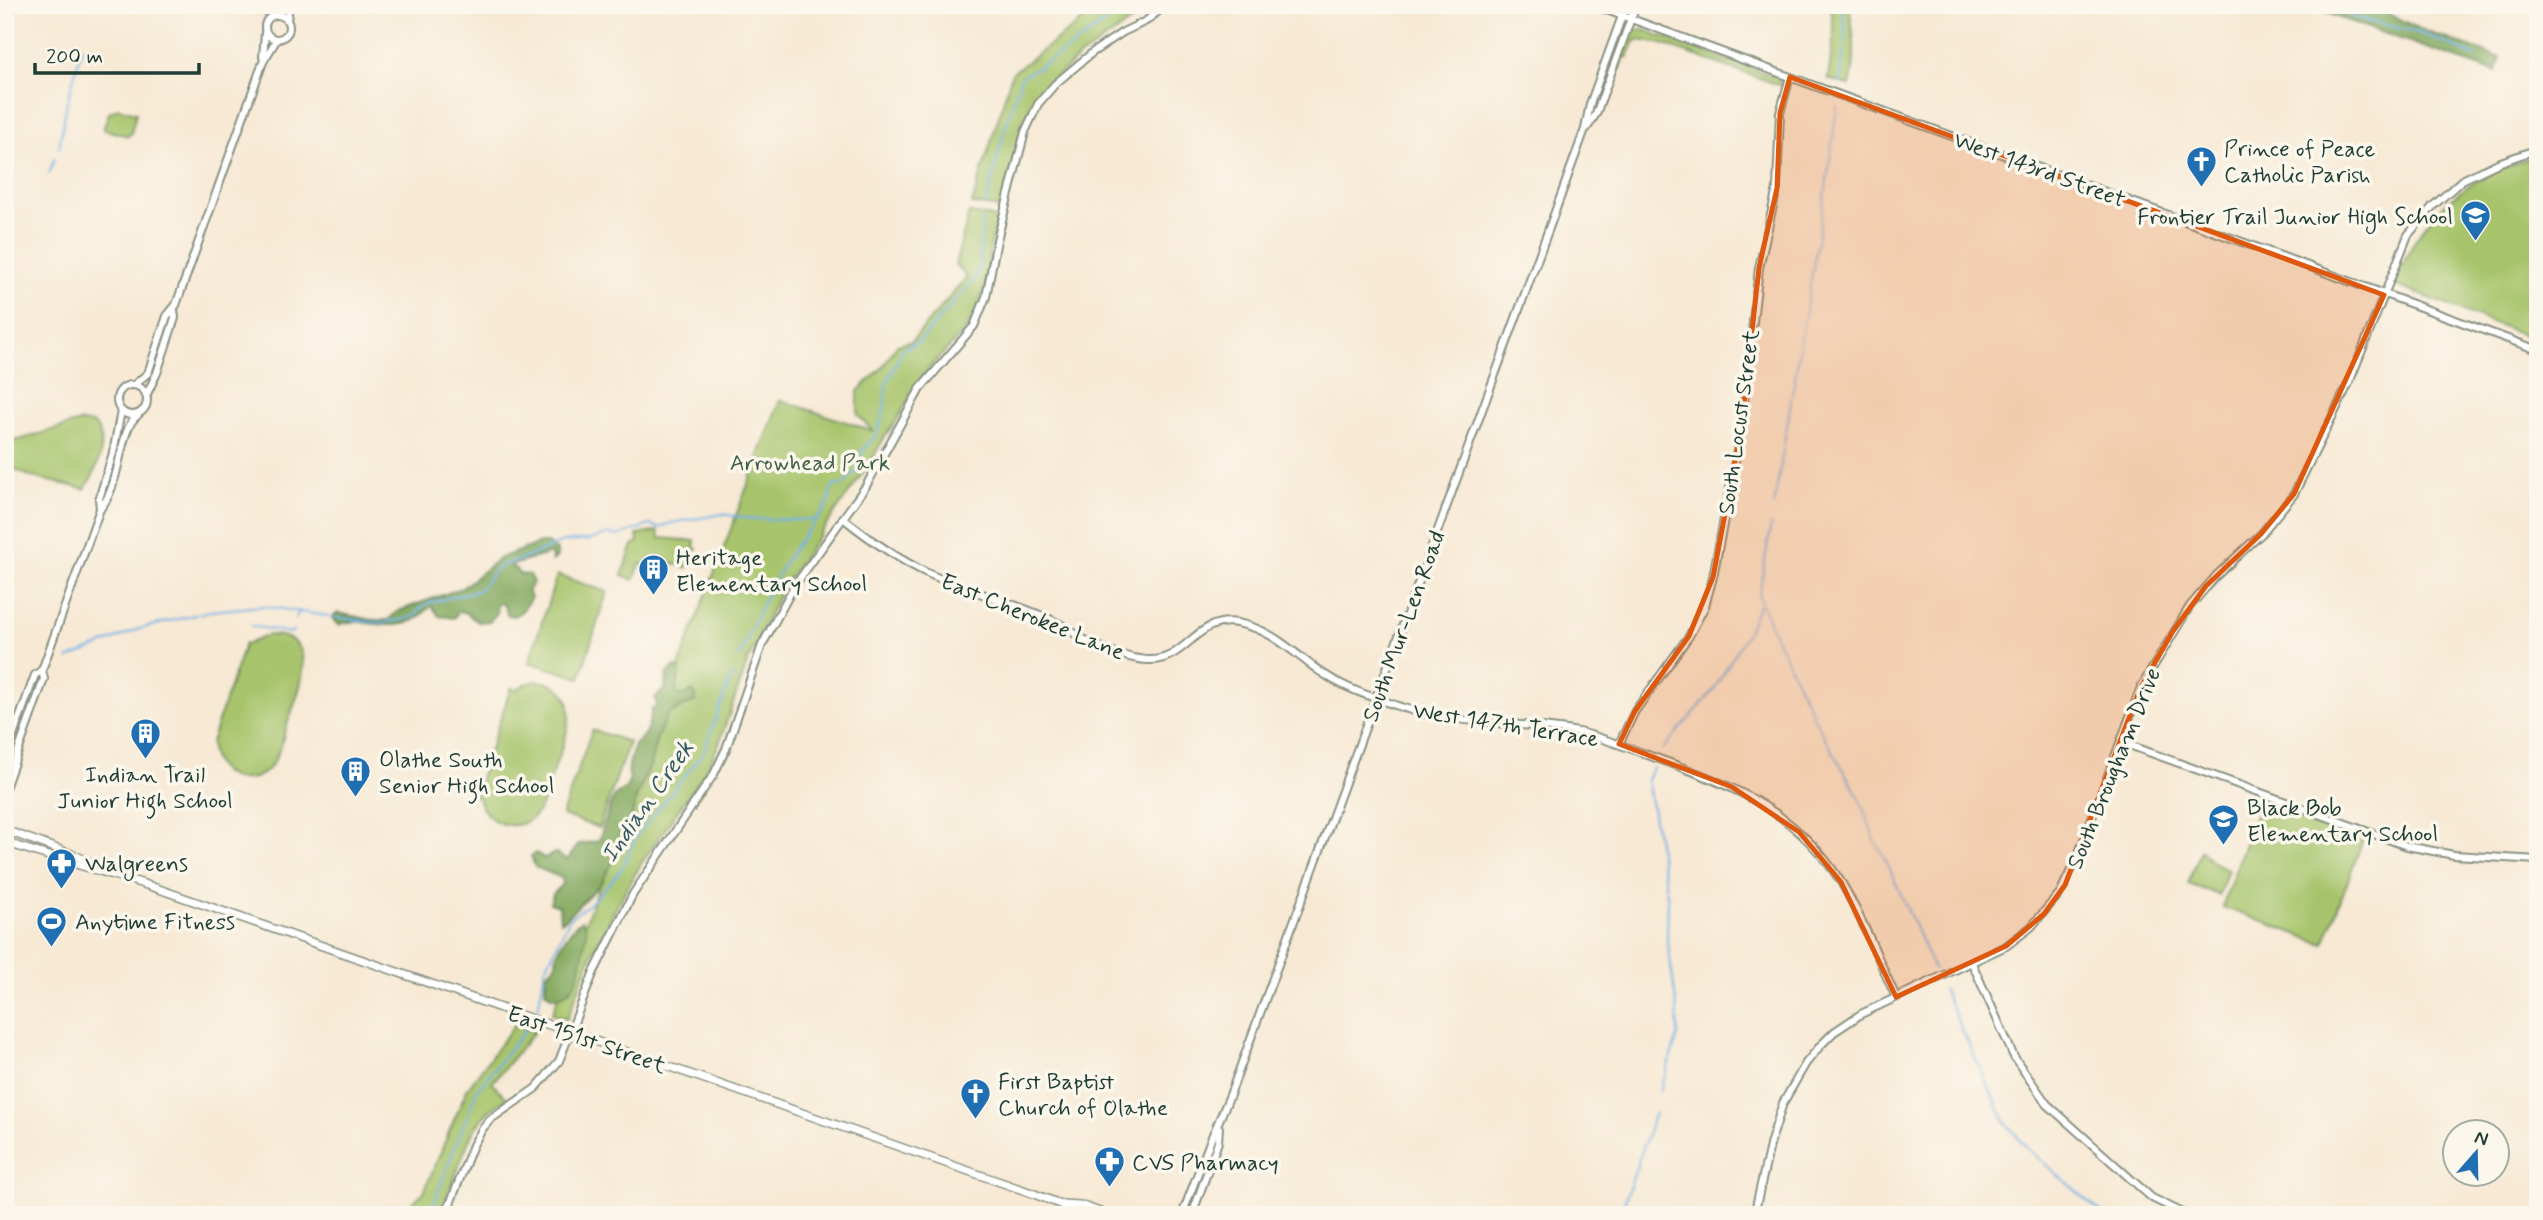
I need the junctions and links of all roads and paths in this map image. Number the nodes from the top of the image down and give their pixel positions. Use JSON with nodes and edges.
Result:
{"nodes":[{"id":1,"x":284,"y":5,"type":"edge"},
{"id":2,"x":289,"y":5,"type":"edge"},
{"id":3,"x":1166,"y":5,"type":"edge"},
{"id":4,"x":1593,"y":5,"type":"edge"},
{"id":5,"x":1626,"y":5,"type":"edge"},
{"id":6,"x":1636,"y":5,"type":"edge"},
{"id":7,"x":275,"y":15,"type":"junction"},
{"id":8,"x":1622,"y":16,"type":"junction"},
{"id":9,"x":1631,"y":19,"type":"junction"},
{"id":10,"x":287,"y":20,"type":"junction"},
{"id":11,"x":265,"y":32,"type":"junction"},
{"id":12,"x":277,"y":39,"type":"junction"},
{"id":13,"x":263,"y":62,"type":"junction"},
{"id":14,"x":1790,"y":78,"type":"junction"},
{"id":15,"x":1585,"y":129,"type":"junction"},
{"id":16,"x":2538,"y":149,"type":"edge"},
{"id":17,"x":2384,"y":295,"type":"junction"},
{"id":18,"x":174,"y":310,"type":"junction"},
{"id":19,"x":2538,"y":350,"type":"edge"},
{"id":20,"x":134,"y":385,"type":"junction"},
{"id":21,"x":146,"y":394,"type":"junction"},
{"id":22,"x":121,"y":411,"type":"junction"},
{"id":23,"x":138,"y":415,"type":"junction"},
{"id":24,"x":100,"y":509,"type":"junction"},
{"id":25,"x":843,"y":518,"type":"junction"},
{"id":26,"x":41,"y":670,"type":"junction"},
{"id":27,"x":1377,"y":698,"type":"junction"},
{"id":28,"x":2121,"y":742,"type":"junction"},
{"id":29,"x":1619,"y":744,"type":"junction"},
{"id":30,"x":5,"y":758,"type":"edge"},
{"id":31,"x":5,"y":788,"type":"edge"},
{"id":32,"x":5,"y":830,"type":"edge"},
{"id":33,"x":5,"y":842,"type":"edge"},
{"id":34,"x":2538,"y":860,"type":"edge"},
{"id":35,"x":114,"y":874,"type":"junction"},
{"id":36,"x":1972,"y":963,"type":"junction"},
{"id":37,"x":1896,"y":997,"type":"junction"},
{"id":38,"x":570,"y":1033,"type":"junction"},
{"id":39,"x":1220,"y":1122,"type":"junction"},
{"id":40,"x":1060,"y":1204,"type":"junction"},
{"id":41,"x":443,"y":1215,"type":"edge"},
{"id":42,"x":1081,"y":1215,"type":"edge"},
{"id":43,"x":1108,"y":1215,"type":"edge"},
{"id":44,"x":1182,"y":1215,"type":"edge"},
{"id":45,"x":1192,"y":1215,"type":"edge"},
{"id":46,"x":1754,"y":1215,"type":"edge"},
{"id":47,"x":2186,"y":1215,"type":"edge"}],
"edges":[{"from":1,"to":7,"type":"street"},
{"from":2,"to":10,"type":"street"},
{"from":3,"to":25,"type":"street"},
{"from":4,"to":8,"type":"street","name":"West 143rd Street"},
{"from":5,"to":8,"type":"street","name":"South Mur-Len Road"},
{"from":6,"to":9,"type":"street","name":"South Mur-Len Road"},
{"from":7,"to":10,"type":"street"},
{"from":7,"to":11,"type":"street"},
{"from":8,"to":9,"type":"street","name":"West 143rd Street"},
{"from":8,"to":15,"type":"street","name":"South Mur-Len Road"},
{"from":9,"to":14,"type":"street","name":"West 143rd Street"},
{"from":9,"to":15,"type":"street","name":"South Mur-Len Road"},
{"from":10,"to":12,"type":"street"},
{"from":11,"to":12,"type":"street"},
{"from":11,"to":13,"type":"street"},
{"from":12,"to":13,"type":"street"},
{"from":13,"to":18,"type":"street"},
{"from":14,"to":17,"type":"street","name":"West 143rd Street"},
{"from":14,"to":29,"type":"street","name":"South Locust Street"},
{"from":15,"to":27,"type":"street","name":"South Mur-Len Road"},
{"from":16,"to":17,"type":"street","name":"South Brougham Drive"},
{"from":17,"to":19,"type":"street","name":"West 143rd Street"},
{"from":17,"to":28,"type":"street","name":"South Brougham Drive"},
{"from":18,"to":20,"type":"street"},
{"from":18,"to":21,"type":"street"},
{"from":20,"to":21,"type":"street"},
{"from":20,"to":22,"type":"street"},
{"from":21,"to":23,"type":"street"},
{"from":22,"to":23,"type":"street"},
{"from":22,"to":24,"type":"street"},
{"from":23,"to":24,"type":"street"},
{"from":24,"to":26,"type":"street"},
{"from":25,"to":27,"type":"street","name":"East Cherokee Lane"},
{"from":25,"to":38,"type":"street"},
{"from":26,"to":30,"type":"street"},
{"from":26,"to":31,"type":"street"},
{"from":27,"to":29,"type":"street","name":"West 147th Terrace"},
{"from":27,"to":39,"type":"street","name":"South Mur-Len Road"},
{"from":28,"to":34,"type":"street"},
{"from":28,"to":36,"type":"street","name":"South Brougham Drive"},
{"from":29,"to":37,"type":"street","name":"West 147th Terrace"},
{"from":32,"to":35,"type":"main road","name":"East 151st Street"},
{"from":33,"to":35,"type":"main road","name":"East 151st Street"},
{"from":35,"to":38,"type":"main road","name":"East 151st Street"},
{"from":36,"to":37,"type":"street","name":"South Brougham Drive"},
{"from":36,"to":47,"type":"street"},
{"from":37,"to":46,"type":"street","name":"South Brougham Drive"},
{"from":38,"to":40,"type":"main road","name":"East 151st Street"},
{"from":38,"to":41,"type":"street"},
{"from":39,"to":44,"type":"street","name":"South Mur-Len Road"},
{"from":39,"to":45,"type":"street","name":"South Mur-Len Road"},
{"from":40,"to":42,"type":"main road","name":"East 151st Street"},
{"from":40,"to":43,"type":"main road","name":"East 151st Street"}]}
